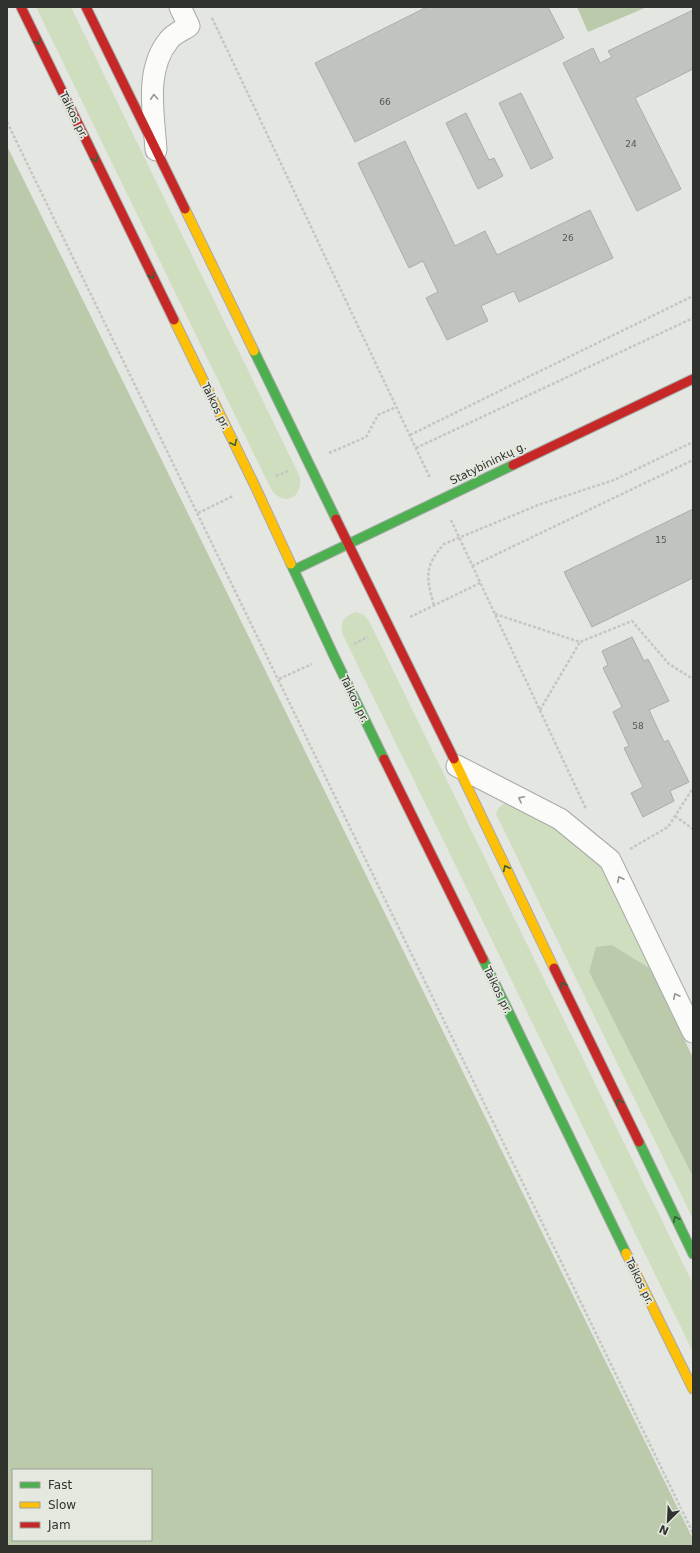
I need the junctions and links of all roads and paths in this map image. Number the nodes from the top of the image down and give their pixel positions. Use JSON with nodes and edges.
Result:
{"nodes":[{"id":1,"x":21,"y":7,"type":"edge"},
{"id":2,"x":86,"y":7,"type":"edge"},
{"id":3,"x":180,"y":7,"type":"edge"},
{"id":4,"x":211,"y":16,"type":"dead end"},
{"id":5,"x":7,"y":122,"type":"edge"},
{"id":6,"x":156,"y":150,"type":"junction"},
{"id":7,"x":693,"y":296,"type":"edge"},
{"id":8,"x":693,"y":318,"type":"edge"},
{"id":9,"x":693,"y":379,"type":"edge"},
{"id":10,"x":410,"y":436,"type":"junction"},
{"id":11,"x":693,"y":442,"type":"edge"},
{"id":12,"x":416,"y":448,"type":"junction"},
{"id":13,"x":693,"y":460,"type":"edge"},
{"id":14,"x":441,"y":499,"type":"junction"},
{"id":15,"x":459,"y":537,"type":"junction"},
{"id":16,"x":348,"y":544,"type":"junction"},
{"id":17,"x":472,"y":566,"type":"junction"},
{"id":18,"x":294,"y":570,"type":"junction"},
{"id":19,"x":434,"y":605,"type":"dead end"},
{"id":20,"x":495,"y":614,"type":"junction"},
{"id":21,"x":580,"y":642,"type":"junction"},
{"id":22,"x":693,"y":679,"type":"edge"},
{"id":23,"x":540,"y":710,"type":"junction"},
{"id":24,"x":456,"y":766,"type":"junction"},
{"id":25,"x":693,"y":788,"type":"edge"},
{"id":26,"x":587,"y":810,"type":"dead end"},
{"id":27,"x":675,"y":816,"type":"junction"},
{"id":28,"x":693,"y":829,"type":"edge"},
{"id":29,"x":610,"y":860,"type":"junction"},
{"id":30,"x":693,"y":1032,"type":"edge"},
{"id":31,"x":693,"y":1254,"type":"edge"},
{"id":32,"x":693,"y":1388,"type":"edge"},
{"id":33,"x":693,"y":1533,"type":"edge"}],
"edges":[{"from":1,"to":18,"type":"main road","name":"Taikos pr.","one_way":true},
{"from":2,"to":6,"type":"main road"},
{"from":6,"to":3,"type":"street","one_way":true},
{"from":4,"to":10,"type":"path"},
{"from":5,"to":33,"type":"path"},
{"from":6,"to":16,"type":"main road"},
{"from":7,"to":10,"type":"path"},
{"from":8,"to":12,"type":"path"},
{"from":9,"to":14,"type":"main road","name":"Statybininkų g."},
{"from":10,"to":12,"type":"path"},
{"from":11,"to":15,"type":"path"},
{"from":12,"to":14,"type":"path"},
{"from":13,"to":17,"type":"path"},
{"from":14,"to":15,"type":"path"},
{"from":14,"to":16,"type":"main road","name":"Statybininkų g."},
{"from":15,"to":17,"type":"path"},
{"from":15,"to":19,"type":"path"},
{"from":16,"to":18,"type":"main road","name":"Statybininkų g."},
{"from":16,"to":24,"type":"main road"},
{"from":17,"to":20,"type":"path"},
{"from":18,"to":32,"type":"main road","name":"Taikos pr."},
{"from":20,"to":21,"type":"path"},
{"from":20,"to":23,"type":"path"},
{"from":21,"to":22,"type":"path"},
{"from":21,"to":23,"type":"path"},
{"from":23,"to":26,"type":"path"},
{"from":29,"to":24,"type":"street","one_way":true},
{"from":31,"to":24,"type":"main road","one_way":true},
{"from":25,"to":27,"type":"path"},
{"from":27,"to":28,"type":"path"},
{"from":27,"to":29,"type":"path"},
{"from":30,"to":29,"type":"street","one_way":true}]}
